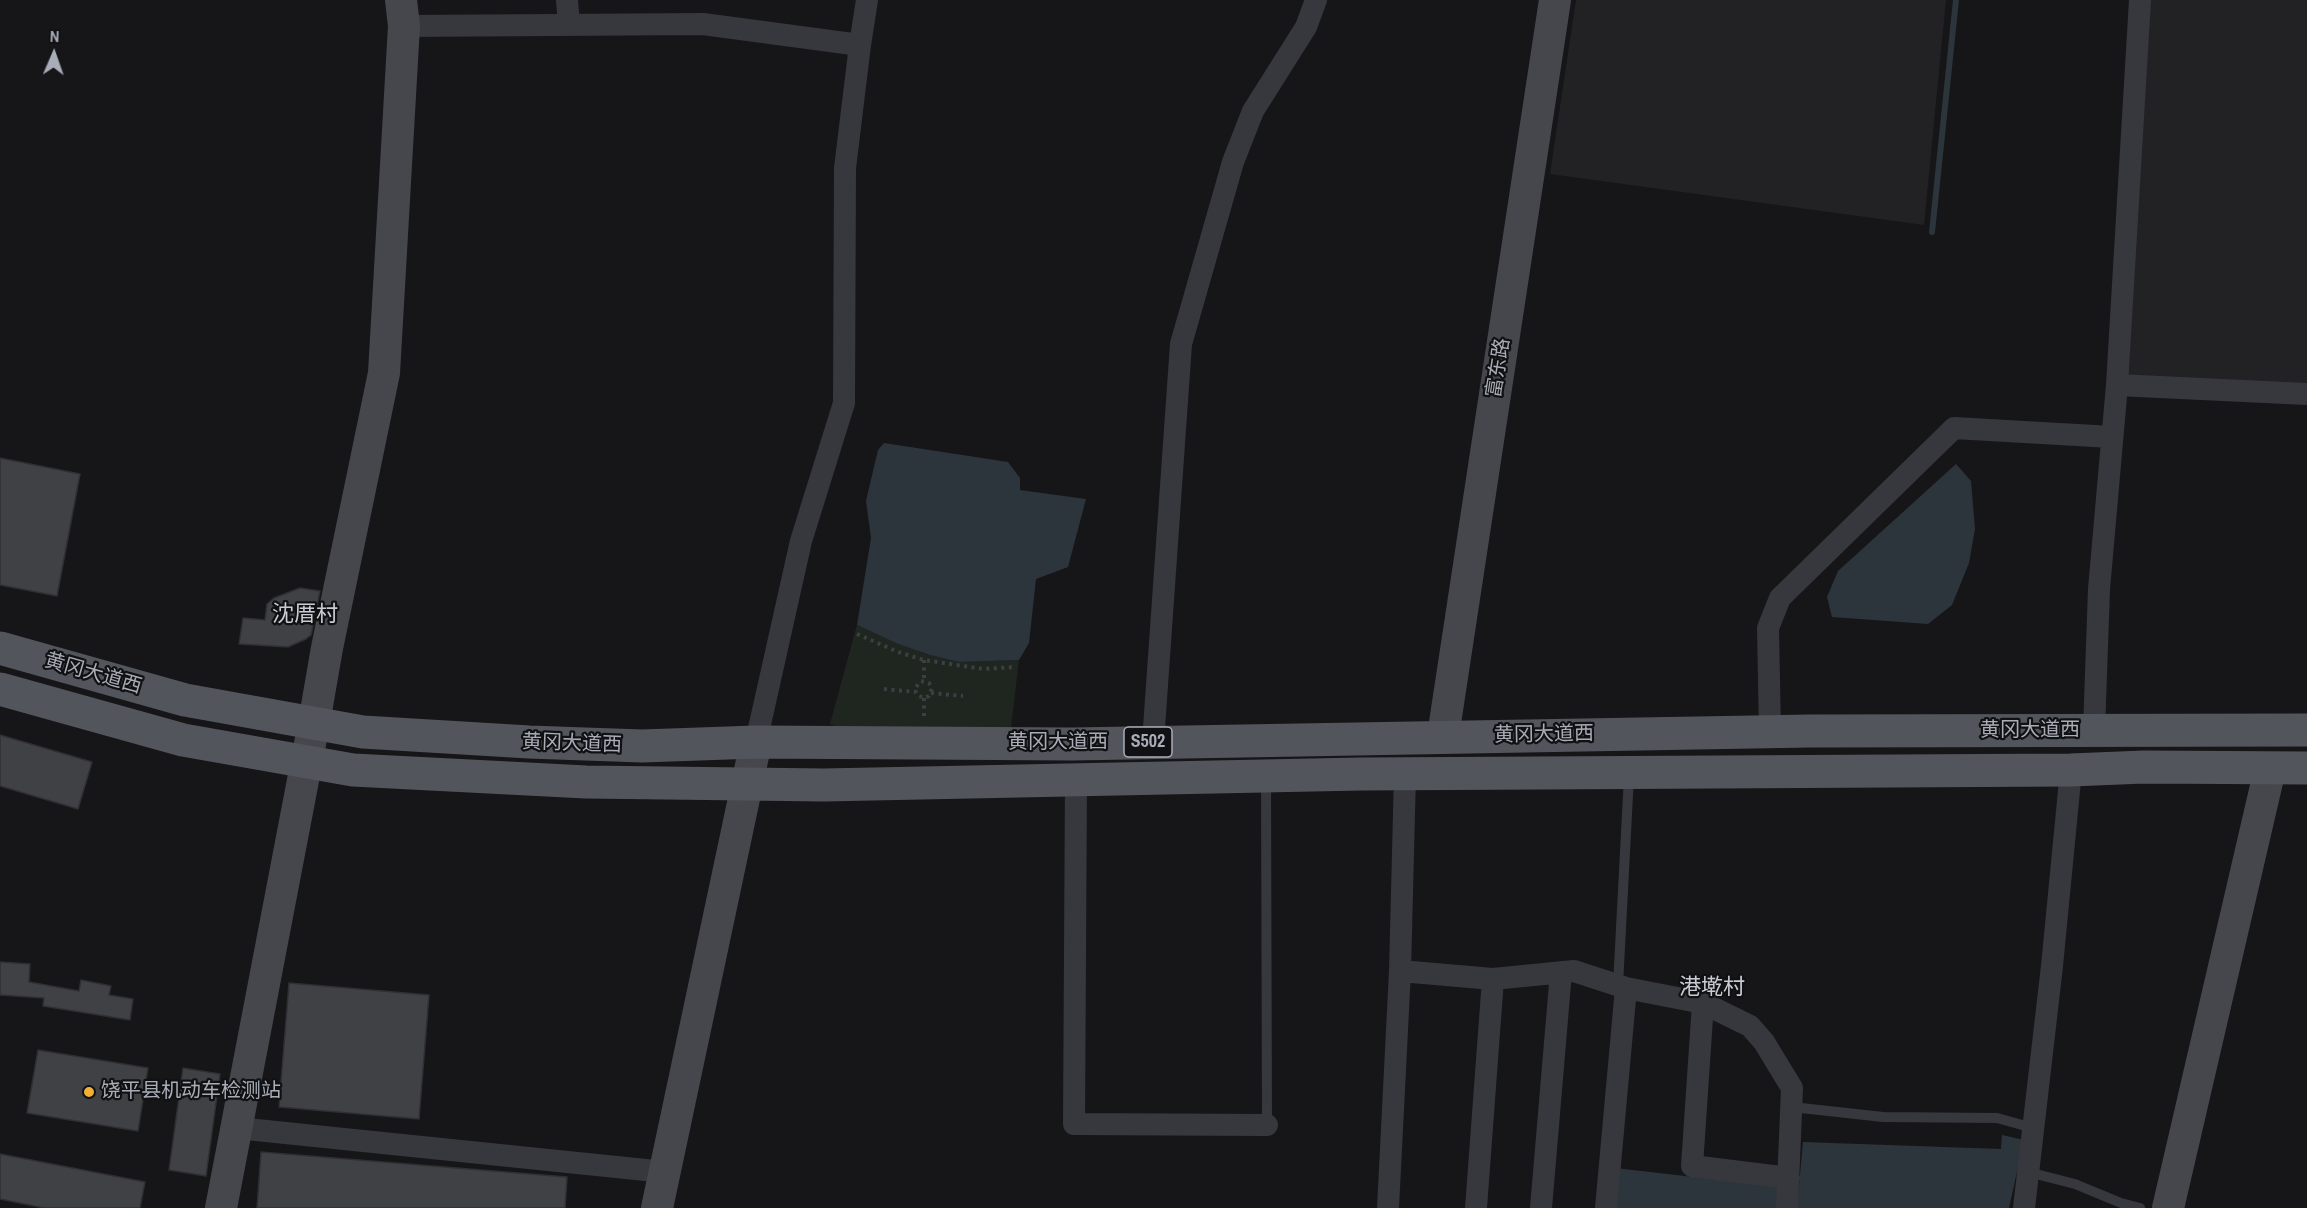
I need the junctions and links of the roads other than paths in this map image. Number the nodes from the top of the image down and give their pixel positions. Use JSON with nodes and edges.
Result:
{"nodes":[{"id":1,"x":567,"y":0,"type":"edge"},
{"id":2,"x":867,"y":0,"type":"edge"},
{"id":3,"x":1317,"y":0,"type":"edge"},
{"id":4,"x":1555,"y":0,"type":"edge"},
{"id":5,"x":2140,"y":0,"type":"edge"},
{"id":6,"x":402,"y":13,"type":"edge"},
{"id":7,"x":569,"y":25,"type":"junction"},
{"id":8,"x":860,"y":45,"type":"junction"},
{"id":9,"x":2117,"y":385,"type":"junction"},
{"id":10,"x":2307,"y":394,"type":"edge"},
{"id":11,"x":2112,"y":437,"type":"junction"},
{"id":12,"x":0,"y":648,"type":"edge"},
{"id":13,"x":0,"y":688,"type":"edge"},
{"id":14,"x":314,"y":723,"type":"junction"},
{"id":15,"x":2307,"y":730,"type":"edge"},
{"id":16,"x":2094,"y":731,"type":"junction"},
{"id":17,"x":1770,"y":732,"type":"junction"},
{"id":18,"x":1443,"y":736,"type":"junction"},
{"id":19,"x":756,"y":742,"type":"junction"},
{"id":20,"x":1153,"y":742,"type":"junction"},
{"id":21,"x":307,"y":761,"type":"junction"},
{"id":22,"x":2307,"y":768,"type":"edge"},
{"id":23,"x":2270,"y":769,"type":"junction"},
{"id":24,"x":2071,"y":770,"type":"junction"},
{"id":25,"x":1629,"y":772,"type":"junction"},
{"id":26,"x":1405,"y":774,"type":"junction"},
{"id":27,"x":1266,"y":776,"type":"junction"},
{"id":28,"x":1076,"y":780,"type":"junction"},
{"id":29,"x":746,"y":784,"type":"junction"},
{"id":30,"x":1400,"y":971,"type":"junction"},
{"id":31,"x":1561,"y":972,"type":"junction"},
{"id":32,"x":1493,"y":979,"type":"junction"},
{"id":33,"x":1622,"y":987,"type":"junction"},
{"id":34,"x":1703,"y":1003,"type":"junction"},
{"id":35,"x":1792,"y":1107,"type":"junction"},
{"id":36,"x":1267,"y":1125,"type":"joint"},
{"id":37,"x":237,"y":1128,"type":"junction"},
{"id":38,"x":2033,"y":1128,"type":"junction"},
{"id":39,"x":665,"y":1172,"type":"junction"},
{"id":40,"x":2028,"y":1172,"type":"junction"},
{"id":41,"x":1790,"y":1178,"type":"junction"},
{"id":42,"x":221,"y":1208,"type":"edge"},
{"id":43,"x":657,"y":1208,"type":"edge"},
{"id":44,"x":1388,"y":1208,"type":"edge"},
{"id":45,"x":1476,"y":1208,"type":"edge"},
{"id":46,"x":1541,"y":1208,"type":"edge"},
{"id":47,"x":1606,"y":1208,"type":"edge"},
{"id":48,"x":1787,"y":1208,"type":"edge"},
{"id":49,"x":2024,"y":1208,"type":"edge"},
{"id":50,"x":2140,"y":1208,"type":"edge"},
{"id":51,"x":2168,"y":1208,"type":"edge"}],
"edges":[{"from":1,"to":7,"type":"street"},
{"from":2,"to":8,"type":"street"},
{"from":3,"to":20,"type":"street"},
{"from":4,"to":18,"type":"street","name":"富东路"},
{"from":5,"to":9,"type":"street"},
{"from":6,"to":7,"type":"street"},
{"from":6,"to":14,"type":"street"},
{"from":7,"to":8,"type":"street"},
{"from":8,"to":19,"type":"street"},
{"from":9,"to":10,"type":"street"},
{"from":9,"to":11,"type":"street"},
{"from":11,"to":16,"type":"street"},
{"from":11,"to":17,"type":"street"},
{"from":12,"to":14,"type":"main road","name":"黄冈大道西","number":"S502"},
{"from":13,"to":21,"type":"main road","name":"黄冈大道西","number":"S502"},
{"from":14,"to":19,"type":"main road","name":"黄冈大道西","number":"S502"},
{"from":14,"to":21,"type":"street"},
{"from":15,"to":16,"type":"main road","name":"黄冈大道西","number":"S502"},
{"from":16,"to":17,"type":"main road","name":"黄冈大道西","number":"S502"},
{"from":17,"to":18,"type":"main road","name":"黄冈大道西","number":"S502"},
{"from":18,"to":20,"type":"main road","name":"黄冈大道西","number":"S502"},
{"from":19,"to":20,"type":"main road","name":"黄冈大道西","number":"S502"},
{"from":19,"to":29,"type":"street"},
{"from":21,"to":29,"type":"main road","name":"黄冈大道西","number":"S502"},
{"from":21,"to":37,"type":"street"},
{"from":22,"to":23,"type":"main road","name":"黄冈大道西","number":"S502"},
{"from":23,"to":24,"type":"main road","name":"黄冈大道西","number":"S502"},
{"from":23,"to":51,"type":"street"},
{"from":24,"to":25,"type":"main road","name":"黄冈大道西","number":"S502"},
{"from":24,"to":38,"type":"street"},
{"from":25,"to":26,"type":"main road","name":"黄冈大道西","number":"S502"},
{"from":25,"to":33,"type":"lane"},
{"from":26,"to":27,"type":"main road","name":"黄冈大道西","number":"S502"},
{"from":26,"to":30,"type":"street"},
{"from":27,"to":28,"type":"main road","name":"黄冈大道西","number":"S502"},
{"from":27,"to":36,"type":"lane"},
{"from":28,"to":29,"type":"main road","name":"黄冈大道西","number":"S502"},
{"from":28,"to":36,"type":"street"},
{"from":29,"to":39,"type":"street"},
{"from":30,"to":32,"type":"street"},
{"from":30,"to":44,"type":"street"},
{"from":31,"to":32,"type":"street"},
{"from":31,"to":33,"type":"street"},
{"from":31,"to":46,"type":"street"},
{"from":32,"to":45,"type":"street"},
{"from":33,"to":34,"type":"street"},
{"from":33,"to":47,"type":"street"},
{"from":34,"to":35,"type":"street"},
{"from":34,"to":41,"type":"street"},
{"from":35,"to":38,"type":"lane"},
{"from":35,"to":41,"type":"street"},
{"from":37,"to":39,"type":"street"},
{"from":37,"to":42,"type":"street"},
{"from":38,"to":40,"type":"street"},
{"from":39,"to":43,"type":"street"},
{"from":40,"to":49,"type":"street"},
{"from":40,"to":50,"type":"lane"},
{"from":41,"to":48,"type":"street"}]}
